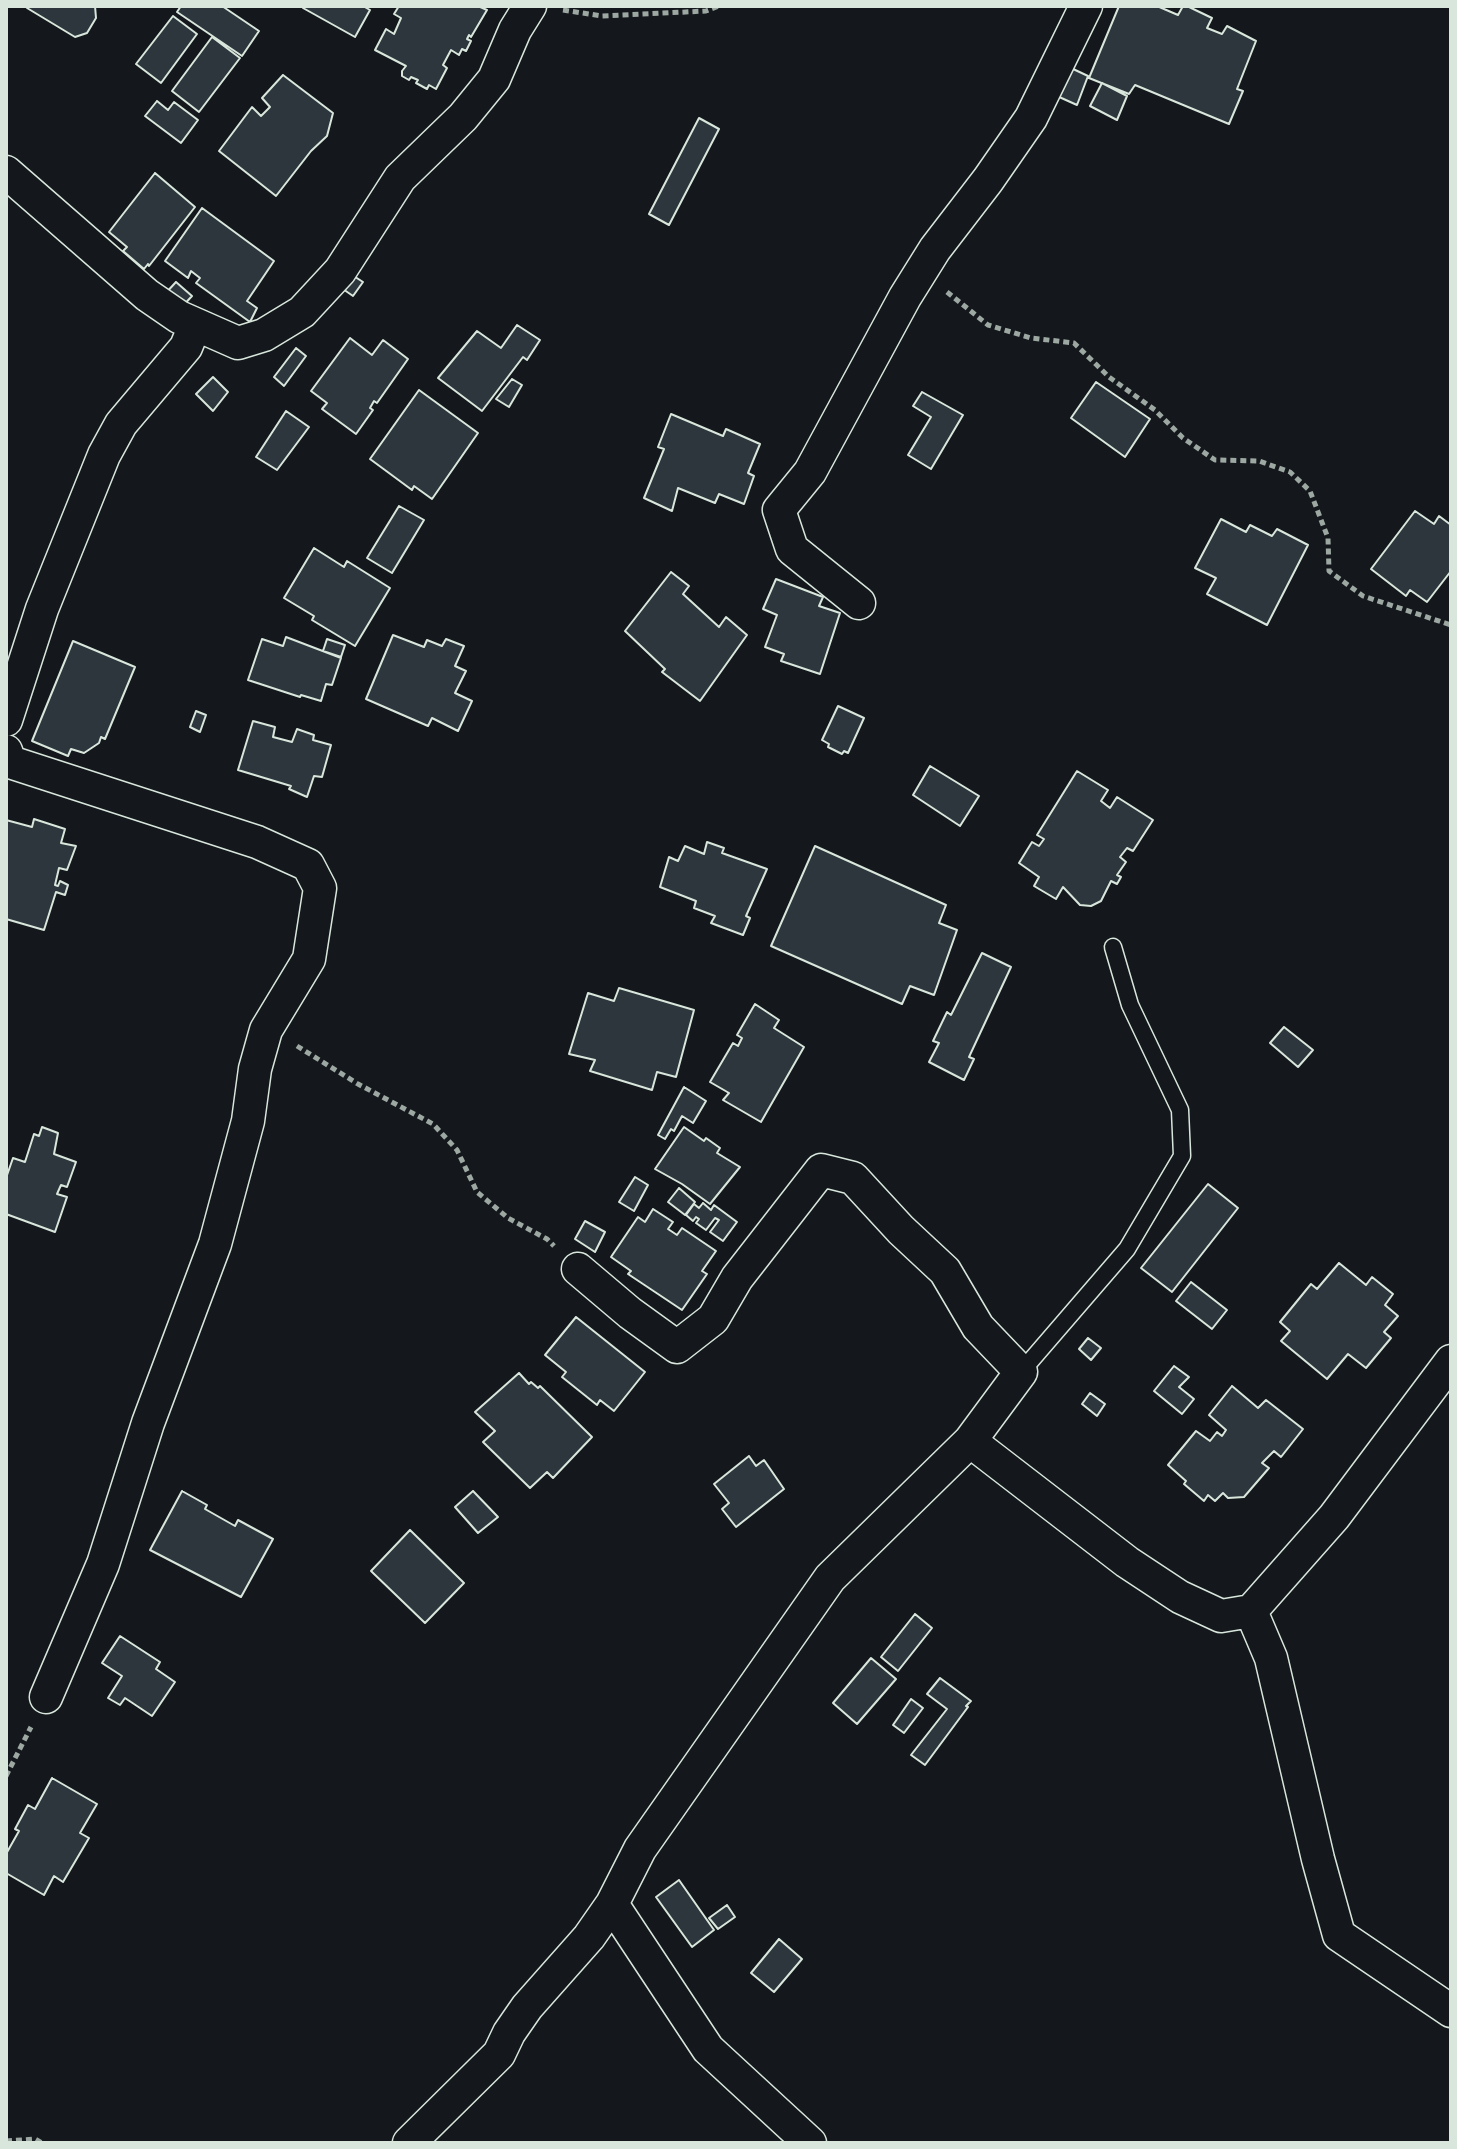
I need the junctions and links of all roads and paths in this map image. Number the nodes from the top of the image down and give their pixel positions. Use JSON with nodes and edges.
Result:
{"nodes":[{"id":1,"x":530,"y":6,"type":"edge"},
{"id":2,"x":559,"y":6,"type":"edge"},
{"id":3,"x":719,"y":6,"type":"edge"},
{"id":4,"x":1086,"y":6,"type":"edge"},
{"id":5,"x":6,"y":172,"type":"edge"},
{"id":6,"x":920,"y":273,"type":"junction"},
{"id":7,"x":195,"y":325,"type":"junction"},
{"id":8,"x":859,"y":603,"type":"dead end"},
{"id":9,"x":1451,"y":625,"type":"edge"},
{"id":10,"x":6,"y":720,"type":"edge"},
{"id":11,"x":6,"y":751,"type":"edge"},
{"id":12,"x":1113,"y":947,"type":"dead end"},
{"id":13,"x":266,"y":1030,"type":"junction"},
{"id":14,"x":578,"y":1269,"type":"joint"},
{"id":15,"x":1451,"y":1361,"type":"edge"},
{"id":16,"x":1021,"y":1372,"type":"junction"},
{"id":17,"x":970,"y":1441,"type":"junction"},
{"id":18,"x":1251,"y":1611,"type":"junction"},
{"id":19,"x":46,"y":1697,"type":"joint"},
{"id":20,"x":6,"y":1776,"type":"edge"},
{"id":21,"x":612,"y":1904,"type":"junction"},
{"id":22,"x":1451,"y":2011,"type":"edge"},
{"id":23,"x":6,"y":2141,"type":"edge"},
{"id":24,"x":42,"y":2143,"type":"edge"},
{"id":25,"x":409,"y":2143,"type":"edge"},
{"id":26,"x":810,"y":2143,"type":"edge"}],
"edges":[{"from":1,"to":7,"type":"street"},
{"from":2,"to":3,"type":"path"},
{"from":4,"to":6,"type":"street"},
{"from":5,"to":7,"type":"street"},
{"from":6,"to":8,"type":"street"},
{"from":6,"to":9,"type":"path"},
{"from":7,"to":10,"type":"street"},
{"from":11,"to":13,"type":"street"},
{"from":12,"to":16,"type":"lane"},
{"from":13,"to":14,"type":"path"},
{"from":13,"to":19,"type":"street"},
{"from":14,"to":16,"type":"street"},
{"from":15,"to":18,"type":"street"},
{"from":16,"to":17,"type":"street"},
{"from":17,"to":18,"type":"street"},
{"from":17,"to":21,"type":"street"},
{"from":18,"to":22,"type":"street"},
{"from":19,"to":20,"type":"path"},
{"from":21,"to":25,"type":"street"},
{"from":21,"to":26,"type":"street"},
{"from":23,"to":24,"type":"path"}]}
